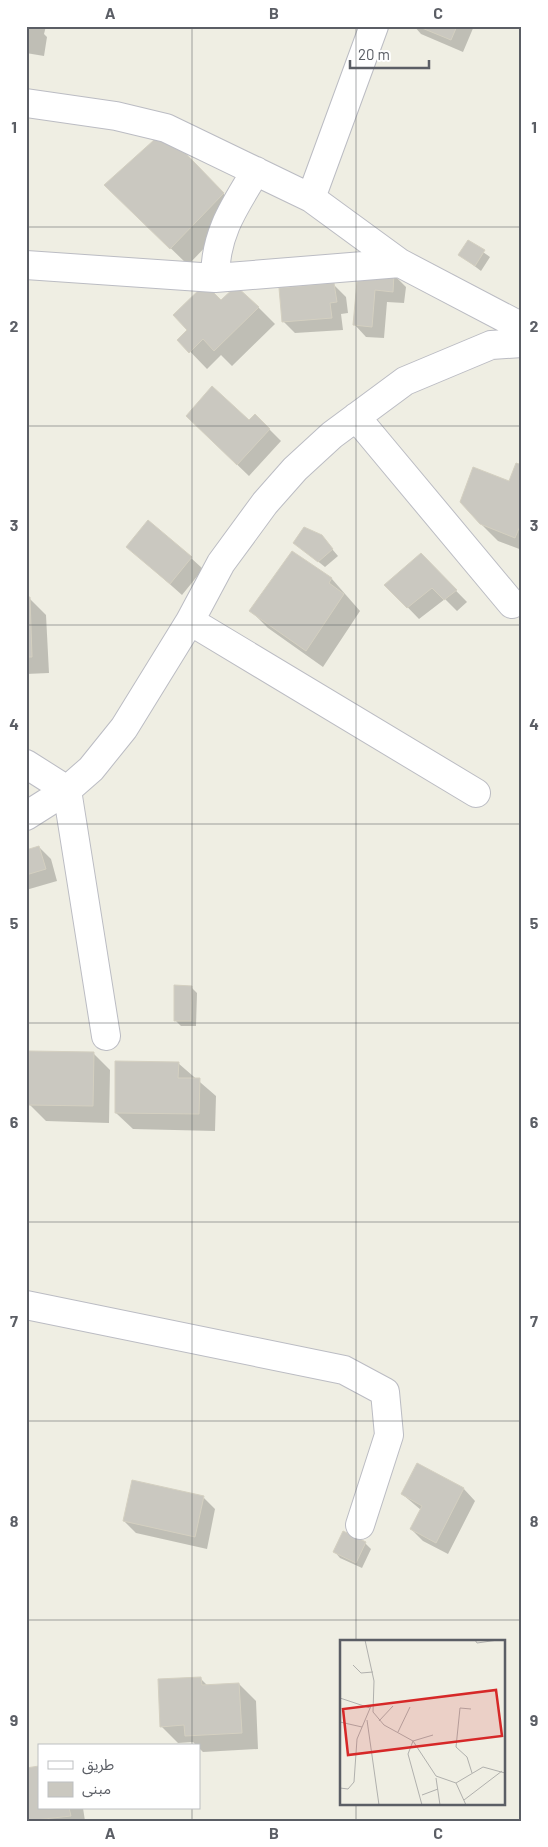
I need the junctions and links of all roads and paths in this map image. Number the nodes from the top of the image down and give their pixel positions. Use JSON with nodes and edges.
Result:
{"nodes":[{"id":1,"x":374,"y":26,"type":"edge"},
{"id":2,"x":26,"y":103,"type":"edge"},
{"id":3,"x":256,"y":171,"type":"junction"},
{"id":4,"x":311,"y":198,"type":"junction"},
{"id":5,"x":400,"y":263,"type":"junction"},
{"id":6,"x":26,"y":265,"type":"edge"},
{"id":7,"x":215,"y":278,"type":"junction"},
{"id":8,"x":522,"y":327,"type":"edge"},
{"id":9,"x":522,"y":343,"type":"edge"},
{"id":10,"x":356,"y":417,"type":"junction"},
{"id":11,"x":512,"y":604,"type":"dead end"},
{"id":12,"x":190,"y":621,"type":"junction"},
{"id":13,"x":26,"y":764,"type":"edge"},
{"id":14,"x":67,"y":790,"type":"junction"},
{"id":15,"x":476,"y":793,"type":"dead end"},
{"id":16,"x":26,"y":816,"type":"edge"},
{"id":17,"x":106,"y":1036,"type":"dead end"},
{"id":18,"x":26,"y":1304,"type":"edge"},
{"id":19,"x":360,"y":1525,"type":"dead end"}],
"edges":[{"from":1,"to":4,"type":"street"},
{"from":2,"to":3,"type":"street"},
{"from":3,"to":4,"type":"street"},
{"from":3,"to":7,"type":"street"},
{"from":4,"to":5,"type":"street"},
{"from":5,"to":7,"type":"street"},
{"from":5,"to":8,"type":"street"},
{"from":6,"to":7,"type":"street"},
{"from":9,"to":10,"type":"street"},
{"from":10,"to":11,"type":"street"},
{"from":10,"to":12,"type":"street"},
{"from":12,"to":14,"type":"street"},
{"from":12,"to":15,"type":"street"},
{"from":13,"to":14,"type":"street"},
{"from":14,"to":16,"type":"street"},
{"from":14,"to":17,"type":"street"},
{"from":18,"to":19,"type":"street"}]}
